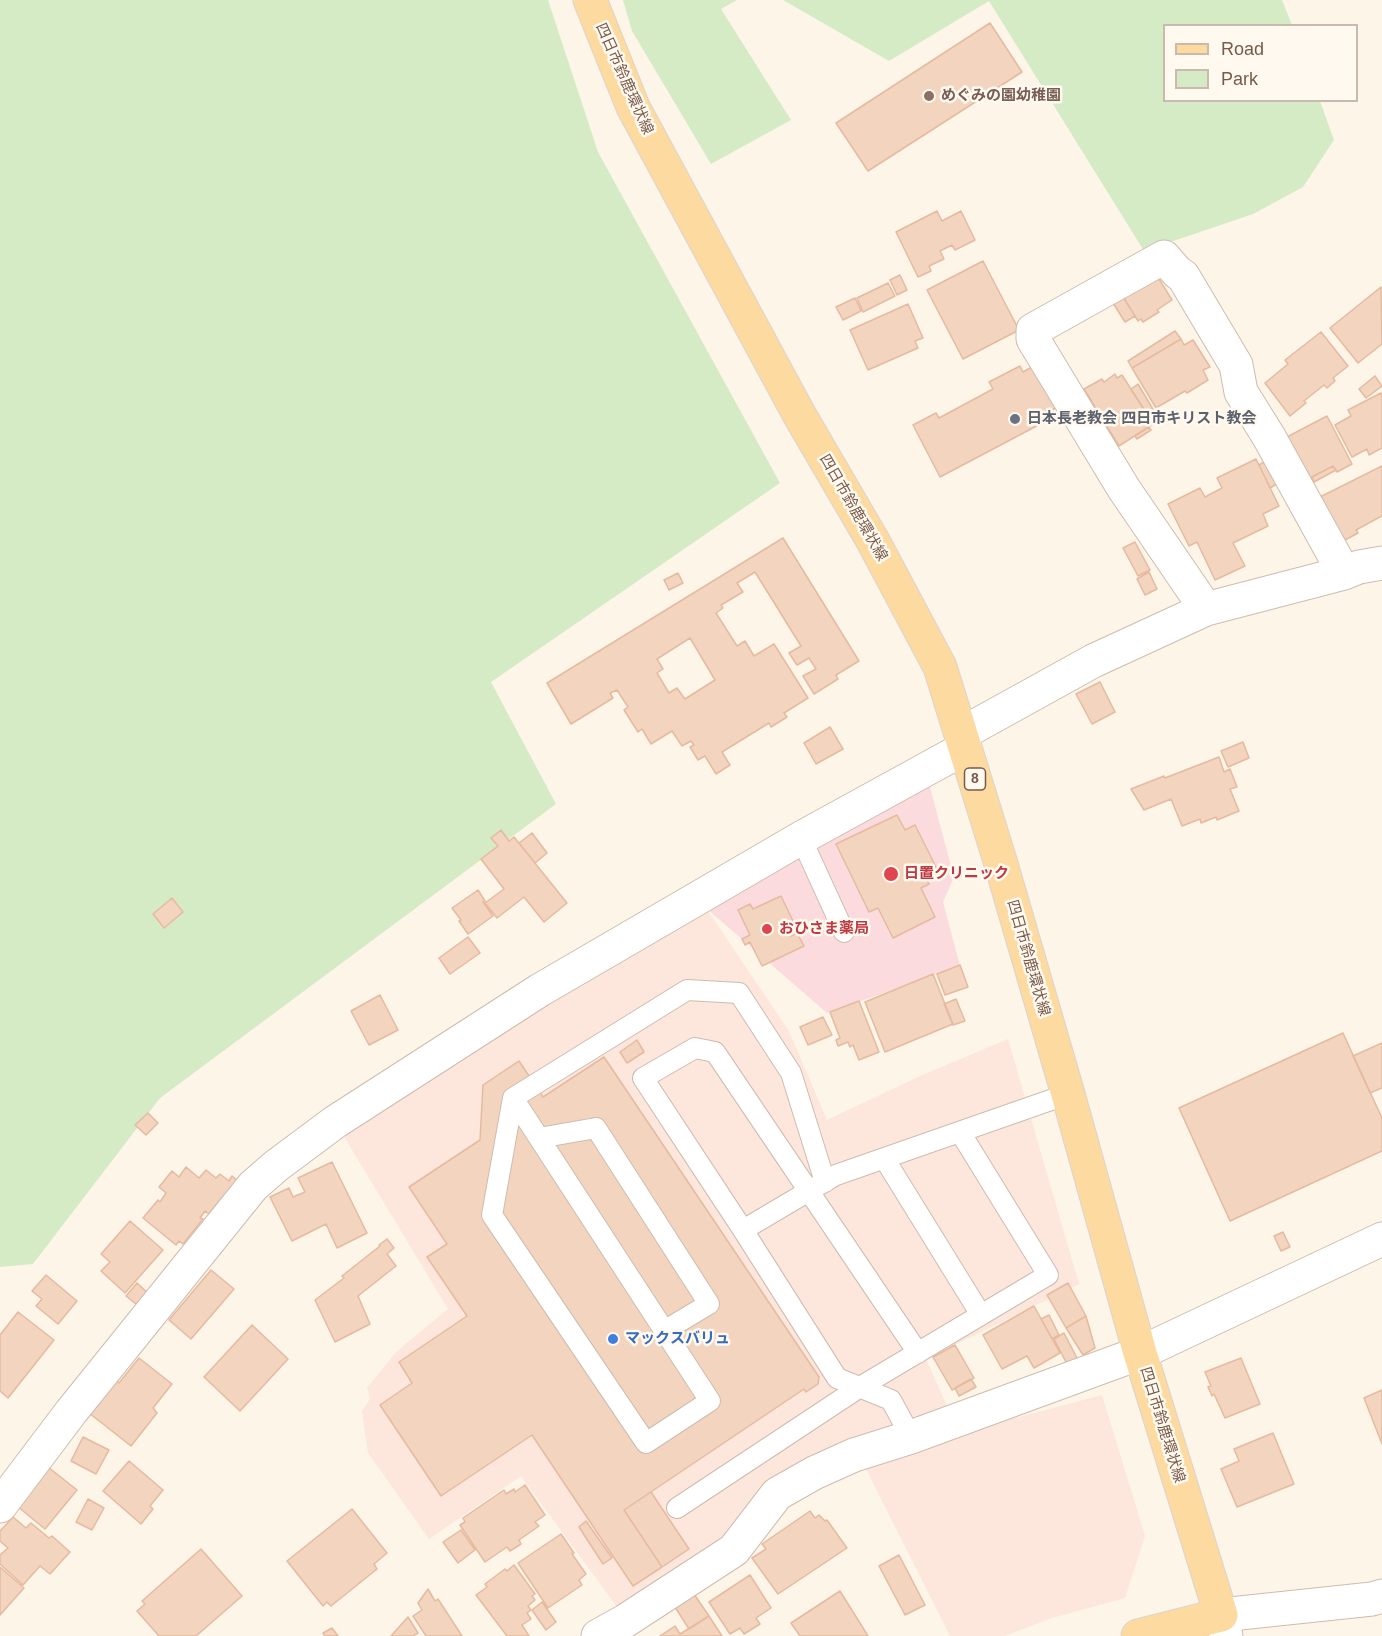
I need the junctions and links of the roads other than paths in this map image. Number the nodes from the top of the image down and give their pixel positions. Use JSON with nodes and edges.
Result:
{"nodes":[{"id":1,"x":590,"y":0,"type":"edge"},
{"id":2,"x":1382,"y":562,"type":"edge"},
{"id":3,"x":1344,"y":573,"type":"junction"},
{"id":4,"x":1206,"y":609,"type":"junction"},
{"id":5,"x":963,"y":741,"type":"junction"},
{"id":6,"x":801,"y":838,"type":"junction"},
{"id":7,"x":844,"y":932,"type":"dead end"},
{"id":8,"x":1068,"y":1094,"type":"junction"},
{"id":9,"x":513,"y":1098,"type":"junction"},
{"id":10,"x":960,"y":1132,"type":"junction"},
{"id":11,"x":539,"y":1138,"type":"junction"},
{"id":12,"x":884,"y":1158,"type":"junction"},
{"id":13,"x":817,"y":1187,"type":"junction"},
{"id":14,"x":743,"y":1230,"type":"junction"},
{"id":15,"x":1382,"y":1239,"type":"edge"},
{"id":16,"x":981,"y":1315,"type":"junction"},
{"id":17,"x":664,"y":1331,"type":"junction"},
{"id":18,"x":918,"y":1353,"type":"junction"},
{"id":19,"x":1140,"y":1353,"type":"junction"},
{"id":20,"x":860,"y":1387,"type":"junction"},
{"id":21,"x":911,"y":1437,"type":"junction"},
{"id":22,"x":0,"y":1506,"type":"edge"},
{"id":23,"x":677,"y":1508,"type":"dead end"},
{"id":24,"x":1382,"y":1596,"type":"edge"},
{"id":25,"x":1223,"y":1626,"type":"edge"},
{"id":26,"x":598,"y":1636,"type":"edge"},
{"id":27,"x":1138,"y":1636,"type":"edge"}],
"edges":[{"from":1,"to":5,"type":"main road","name":"四日市鈴鹿環状線","number":"8"},
{"from":2,"to":3,"type":"street"},
{"from":3,"to":4,"type":"street"},
{"from":3,"to":4,"type":"street"},
{"from":4,"to":5,"type":"street"},
{"from":5,"to":6,"type":"street"},
{"from":5,"to":8,"type":"main road","name":"四日市鈴鹿環状線","number":"8"},
{"from":6,"to":7,"type":"lane"},
{"from":6,"to":22,"type":"street"},
{"from":8,"to":10,"type":"lane"},
{"from":8,"to":19,"type":"main road","name":"四日市鈴鹿環状線","number":"8"},
{"from":9,"to":11,"type":"lane"},
{"from":9,"to":13,"type":"lane"},
{"from":9,"to":17,"type":"lane"},
{"from":10,"to":12,"type":"lane"},
{"from":10,"to":16,"type":"lane"},
{"from":11,"to":17,"type":"lane"},
{"from":11,"to":17,"type":"lane"},
{"from":12,"to":13,"type":"lane"},
{"from":12,"to":16,"type":"lane"},
{"from":13,"to":14,"type":"lane"},
{"from":13,"to":14,"type":"lane"},
{"from":13,"to":18,"type":"lane"},
{"from":14,"to":20,"type":"lane"},
{"from":15,"to":19,"type":"street"},
{"from":16,"to":18,"type":"lane"},
{"from":18,"to":20,"type":"lane"},
{"from":19,"to":21,"type":"street"},
{"from":19,"to":25,"type":"main road","name":"四日市鈴鹿環状線","number":"8"},
{"from":20,"to":21,"type":"lane"},
{"from":20,"to":23,"type":"lane"},
{"from":21,"to":26,"type":"street"},
{"from":24,"to":25,"type":"street"},
{"from":25,"to":27,"type":"main road"}]}
